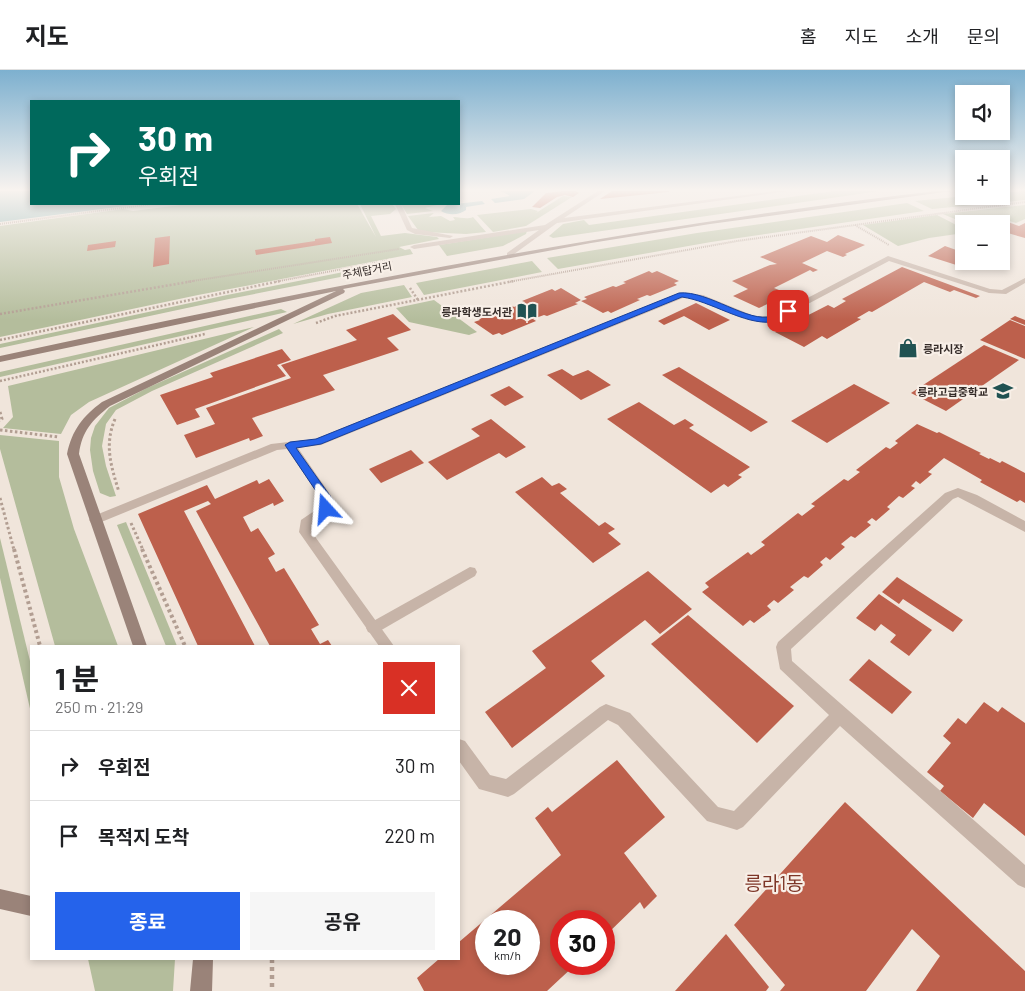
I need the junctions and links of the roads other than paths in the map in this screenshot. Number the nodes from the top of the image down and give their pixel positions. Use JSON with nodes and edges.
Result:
{"nodes":[{"id":1,"x":432,"y":234,"type":"edge"},
{"id":2,"x":497,"y":234,"type":"edge"},
{"id":3,"x":538,"y":234,"type":"edge"},
{"id":4,"x":631,"y":234,"type":"edge"},
{"id":5,"x":468,"y":238,"type":"junction"},
{"id":6,"x":414,"y":247,"type":"road end"},
{"id":7,"x":510,"y":255,"type":"junction"},
{"id":8,"x":1025,"y":280,"type":"edge"},
{"id":9,"x":354,"y":284,"type":"junction"},
{"id":10,"x":0,"y":359,"type":"edge"},
{"id":11,"x":290,"y":445,"type":"junction"},
{"id":12,"x":94,"y":520,"type":"junction"},
{"id":13,"x":1025,"y":527,"type":"edge"},
{"id":14,"x":470,"y":572,"type":"dead end"},
{"id":15,"x":374,"y":628,"type":"junction"},
{"id":16,"x":140,"y":645,"type":"edge"},
{"id":17,"x":385,"y":645,"type":"edge"},
{"id":18,"x":840,"y":715,"type":"junction"},
{"id":19,"x":460,"y":748,"type":"edge"},
{"id":20,"x":1025,"y":878,"type":"edge"},
{"id":21,"x":0,"y":899,"type":"edge"},
{"id":22,"x":30,"y":906,"type":"edge"},
{"id":23,"x":203,"y":960,"type":"edge"},
{"id":24,"x":202,"y":991,"type":"edge"}],
"edges":[{"from":1,"to":5,"type":"street"},
{"from":2,"to":5,"type":"street"},
{"from":3,"to":7,"type":"street"},
{"from":4,"to":7,"type":"main road","name":"주체탑거리"},
{"from":5,"to":6,"type":"street"},
{"from":7,"to":9,"type":"main road","name":"주체탑거리"},
{"from":8,"to":11,"type":"street"},
{"from":9,"to":10,"type":"main road","name":"주체탑거리"},
{"from":9,"to":12,"type":"main road"},
{"from":11,"to":12,"type":"street"},
{"from":11,"to":15,"type":"street"},
{"from":12,"to":16,"type":"main road"},
{"from":13,"to":18,"type":"street"},
{"from":14,"to":15,"type":"street"},
{"from":15,"to":17,"type":"street"},
{"from":18,"to":19,"type":"street"},
{"from":18,"to":20,"type":"street"},
{"from":21,"to":22,"type":"main road"},
{"from":23,"to":24,"type":"main road"}]}
